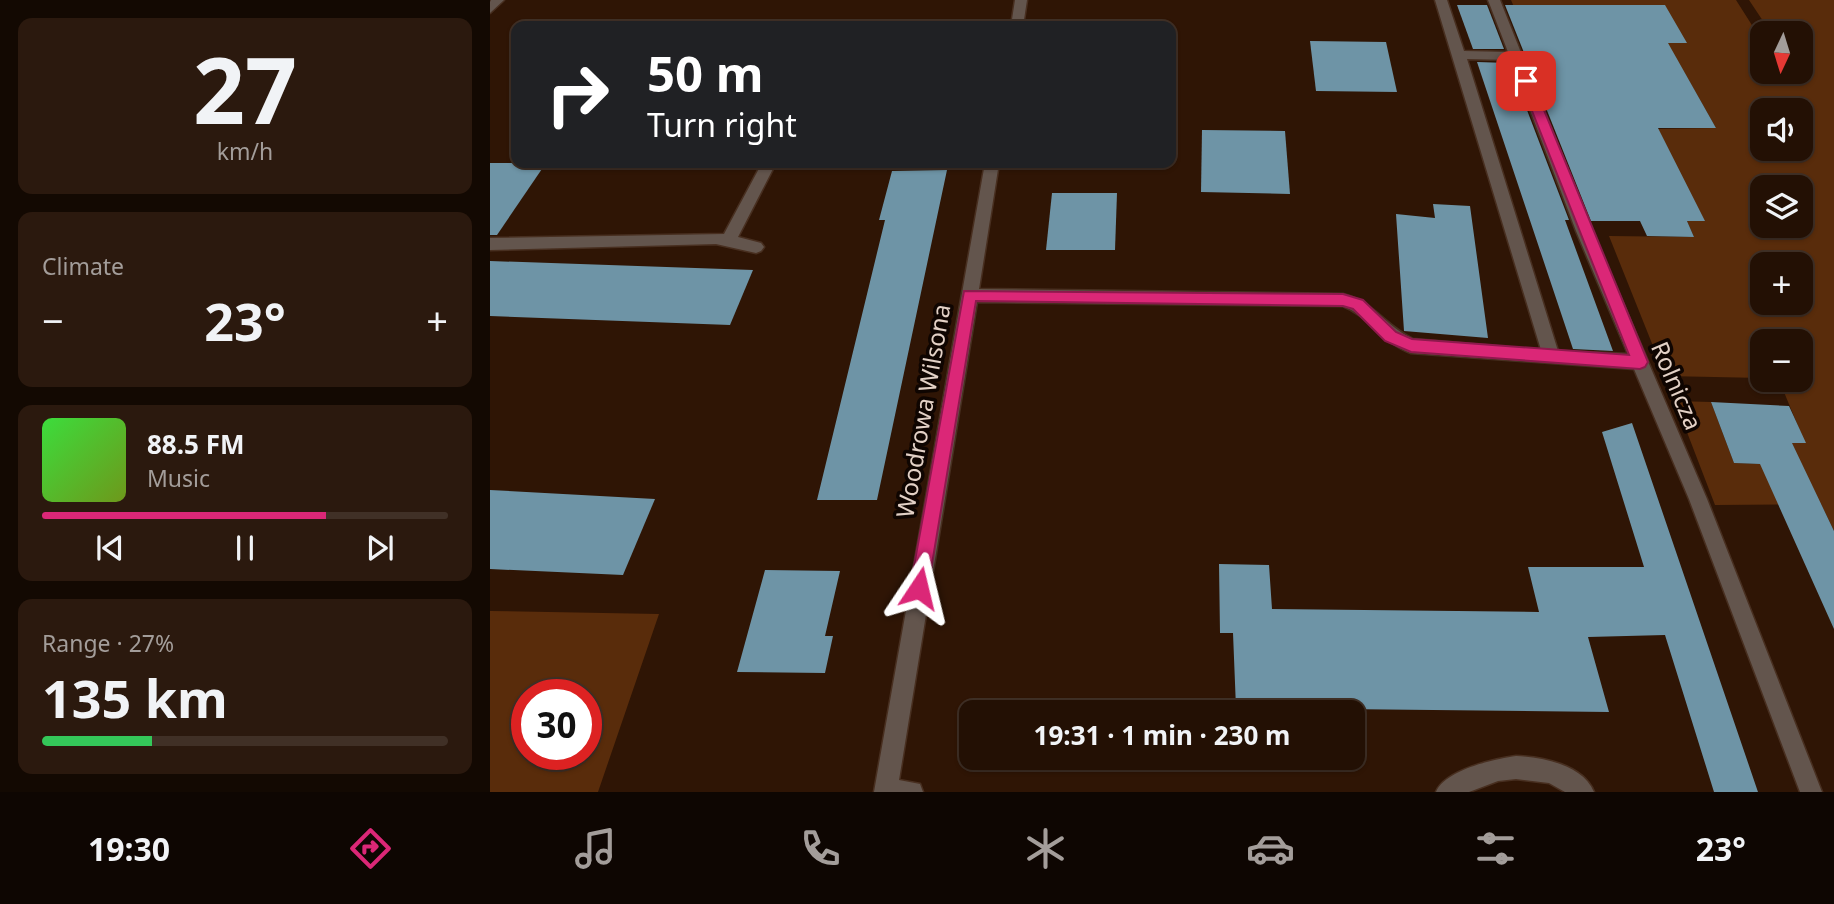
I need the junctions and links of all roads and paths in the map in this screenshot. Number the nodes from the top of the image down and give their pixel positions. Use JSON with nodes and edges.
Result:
{"nodes":[{"id":1,"x":498,"y":0,"type":"edge"},
{"id":2,"x":1021,"y":0,"type":"edge"},
{"id":3,"x":1441,"y":0,"type":"edge"},
{"id":4,"x":1494,"y":0,"type":"edge"},
{"id":5,"x":490,"y":9,"type":"edge"},
{"id":6,"x":1018,"y":21,"type":"edge"},
{"id":7,"x":1459,"y":55,"type":"junction"},
{"id":8,"x":1516,"y":55,"type":"junction"},
{"id":9,"x":766,"y":168,"type":"edge"},
{"id":10,"x":991,"y":168,"type":"edge"},
{"id":11,"x":729,"y":239,"type":"junction"},
{"id":12,"x":490,"y":244,"type":"edge"},
{"id":13,"x":756,"y":247,"type":"dead end"},
{"id":14,"x":969,"y":295,"type":"junction"},
{"id":15,"x":1552,"y":358,"type":"junction"},
{"id":16,"x":1640,"y":362,"type":"junction"},
{"id":17,"x":885,"y":791,"type":"edge"},
{"id":18,"x":912,"y":792,"type":"edge"},
{"id":19,"x":1447,"y":792,"type":"edge"},
{"id":20,"x":1583,"y":792,"type":"edge"},
{"id":21,"x":1811,"y":792,"type":"edge"}],
"edges":[{"from":1,"to":5,"type":"street"},
{"from":2,"to":6,"type":"street"},
{"from":3,"to":7,"type":"street"},
{"from":4,"to":8,"type":"street","name":"Rolnicza"},
{"from":7,"to":8,"type":"street"},
{"from":7,"to":15,"type":"street"},
{"from":8,"to":16,"type":"street","name":"Rolnicza"},
{"from":9,"to":11,"type":"street"},
{"from":10,"to":14,"type":"street","name":"Woodrowa Wilsona"},
{"from":11,"to":12,"type":"street"},
{"from":11,"to":13,"type":"street"},
{"from":14,"to":15,"type":"street"},
{"from":14,"to":17,"type":"street","name":"Woodrowa Wilsona"},
{"from":15,"to":16,"type":"street"},
{"from":16,"to":21,"type":"street","name":"Rolnicza"},
{"from":17,"to":18,"type":"street"},
{"from":19,"to":20,"type":"street"}]}
